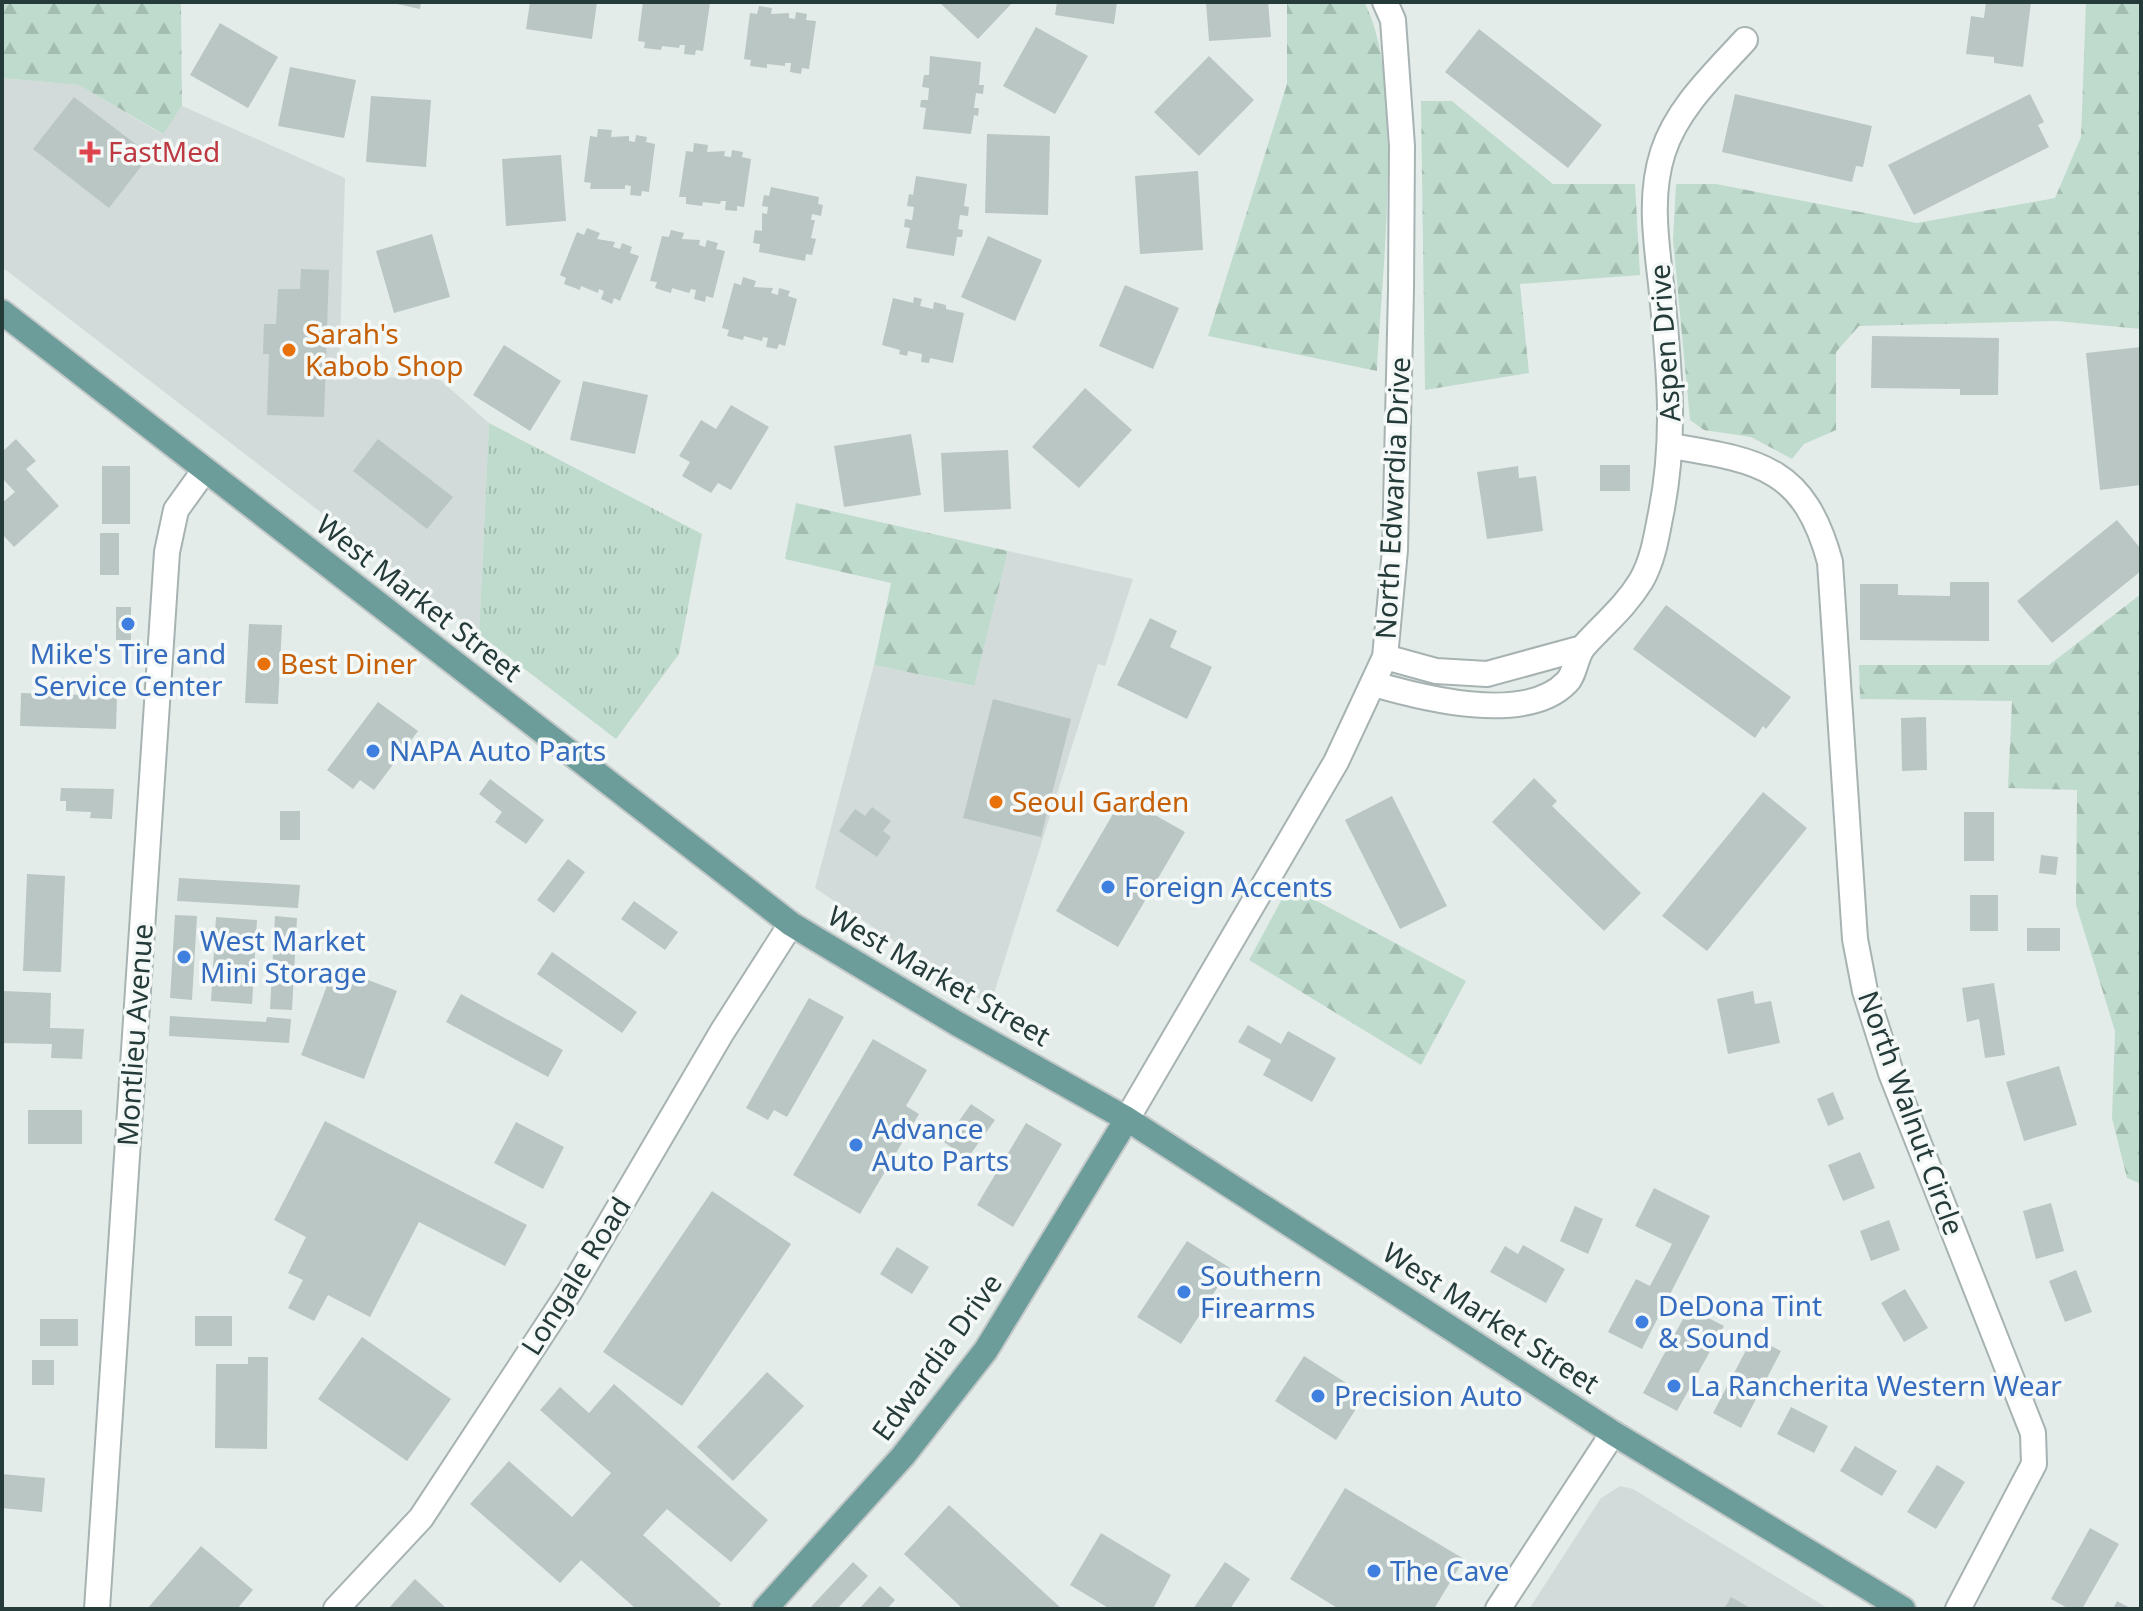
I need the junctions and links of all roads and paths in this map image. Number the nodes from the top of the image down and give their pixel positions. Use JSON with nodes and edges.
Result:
{"nodes":[{"id":1,"x":1385,"y":2,"type":"edge"},
{"id":2,"x":1745,"y":40,"type":"dead end"},
{"id":3,"x":2,"y":312,"type":"edge"},
{"id":4,"x":1672,"y":446,"type":"junction"},
{"id":5,"x":204,"y":471,"type":"junction"},
{"id":6,"x":1582,"y":648,"type":"junction"},
{"id":7,"x":1385,"y":657,"type":"junction"},
{"id":8,"x":1374,"y":684,"type":"junction"},
{"id":9,"x":791,"y":924,"type":"junction"},
{"id":10,"x":1127,"y":1119,"type":"junction"},
{"id":11,"x":1613,"y":1433,"type":"junction"},
{"id":12,"x":97,"y":1609,"type":"edge"},
{"id":13,"x":336,"y":1609,"type":"edge"},
{"id":14,"x":765,"y":1609,"type":"edge"},
{"id":15,"x":1498,"y":1609,"type":"edge"},
{"id":16,"x":1903,"y":1609,"type":"edge"},
{"id":17,"x":1958,"y":1609,"type":"edge"}],
"edges":[{"from":1,"to":7,"type":"street","name":"North Edwardia Drive"},
{"from":2,"to":4,"type":"street","name":"Aspen Drive"},
{"from":3,"to":5,"type":"main road","name":"West Market Street"},
{"from":4,"to":6,"type":"street","name":"Aspen Drive"},
{"from":4,"to":17,"type":"street","name":"North Walnut Circle"},
{"from":5,"to":9,"type":"main road","name":"West Market Street"},
{"from":5,"to":12,"type":"street","name":"Montlieu Avenue"},
{"from":6,"to":7,"type":"street","name":"Aspen Drive"},
{"from":6,"to":8,"type":"street","name":"Aspen Drive"},
{"from":7,"to":8,"type":"street","name":"North Edwardia Drive"},
{"from":8,"to":10,"type":"street","name":"North Edwardia Drive"},
{"from":9,"to":10,"type":"main road","name":"West Market Street"},
{"from":9,"to":13,"type":"street","name":"Longale Road"},
{"from":10,"to":11,"type":"main road","name":"West Market Street"},
{"from":10,"to":14,"type":"main road","name":"Edwardia Drive"},
{"from":11,"to":15,"type":"street"},
{"from":11,"to":16,"type":"main road","name":"West Market Street"}]}
